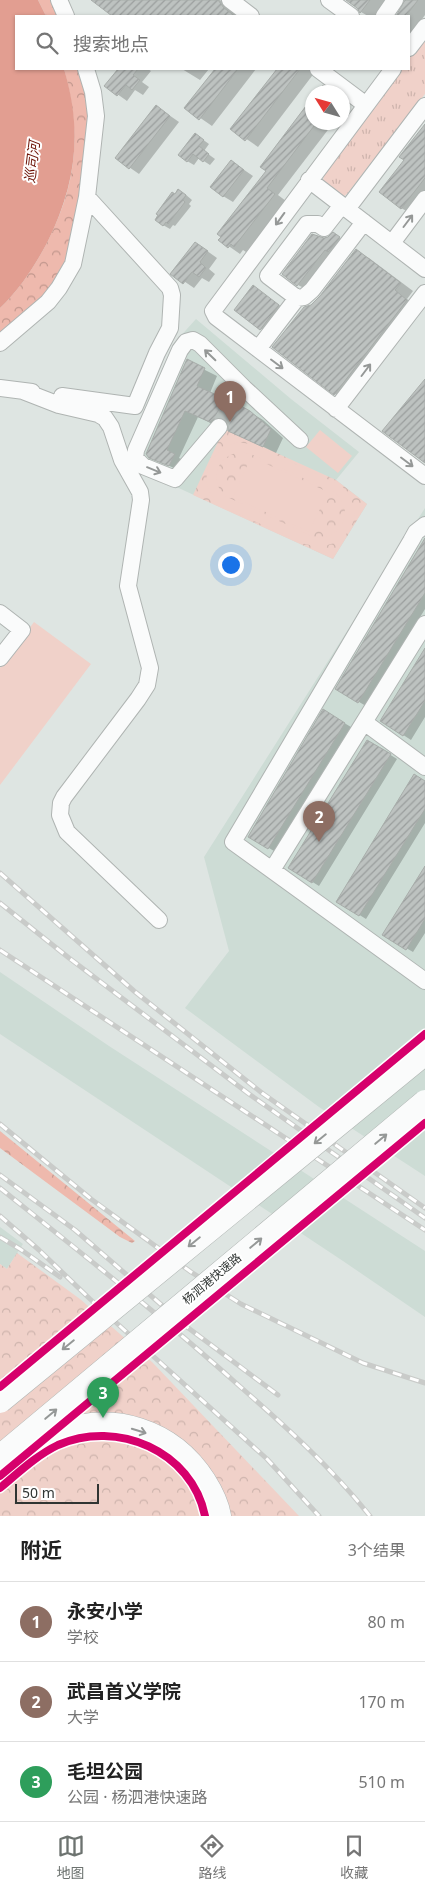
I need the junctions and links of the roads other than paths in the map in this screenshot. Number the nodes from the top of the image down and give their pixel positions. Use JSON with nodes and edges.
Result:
{"nodes":[{"id":1,"x":59,"y":0,"type":"edge"},
{"id":2,"x":230,"y":0,"type":"edge"},
{"id":3,"x":395,"y":0,"type":"edge"},
{"id":4,"x":331,"y":1,"type":"edge"},
{"id":5,"x":66,"y":15,"type":"edge"},
{"id":6,"x":250,"y":15,"type":"edge"},
{"id":7,"x":350,"y":15,"type":"edge"},
{"id":8,"x":385,"y":15,"type":"edge"},
{"id":9,"x":425,"y":26,"type":"edge"},
{"id":10,"x":410,"y":47,"type":"edge"},
{"id":11,"x":86,"y":70,"type":"edge"},
{"id":12,"x":319,"y":70,"type":"edge"},
{"id":13,"x":392,"y":70,"type":"edge"},
{"id":14,"x":366,"y":106,"type":"junction"},
{"id":15,"x":425,"y":106,"type":"edge"},
{"id":16,"x":309,"y":180,"type":"junction"},
{"id":17,"x":87,"y":197,"type":"junction"},
{"id":18,"x":425,"y":199,"type":"edge"},
{"id":19,"x":344,"y":207,"type":"junction"},
{"id":20,"x":364,"y":222,"type":"junction"},
{"id":21,"x":392,"y":243,"type":"junction"},
{"id":22,"x":425,"y":269,"type":"edge"},
{"id":23,"x":425,"y":293,"type":"edge"},
{"id":24,"x":297,"y":298,"type":"junction"},
{"id":25,"x":170,"y":328,"type":"junction"},
{"id":26,"x":186,"y":342,"type":"junction"},
{"id":27,"x":0,"y":343,"type":"edge"},
{"id":28,"x":258,"y":349,"type":"junction"},
{"id":29,"x":0,"y":388,"type":"edge"},
{"id":30,"x":244,"y":388,"type":"junction"},
{"id":31,"x":23,"y":391,"type":"junction"},
{"id":32,"x":137,"y":399,"type":"junction"},
{"id":33,"x":232,"y":402,"type":"tunnel mouth"},
{"id":34,"x":155,"y":407,"type":"junction"},
{"id":35,"x":336,"y":409,"type":"junction"},
{"id":36,"x":219,"y":427,"type":"tunnel mouth"},
{"id":37,"x":300,"y":440,"type":"dead end"},
{"id":38,"x":425,"y":476,"type":"edge"},
{"id":39,"x":425,"y":525,"type":"edge"},
{"id":40,"x":0,"y":614,"type":"edge"},
{"id":41,"x":425,"y":624,"type":"edge"},
{"id":42,"x":0,"y":658,"type":"edge"},
{"id":43,"x":364,"y":722,"type":"junction"},
{"id":44,"x":425,"y":768,"type":"edge"},
{"id":45,"x":272,"y":870,"type":"junction"},
{"id":46,"x":159,"y":920,"type":"dead end"},
{"id":47,"x":425,"y":981,"type":"edge"},
{"id":48,"x":425,"y":1053,"type":"edge"},
{"id":49,"x":425,"y":1102,"type":"edge"},
{"id":50,"x":0,"y":1401,"type":"edge"},
{"id":51,"x":0,"y":1457,"type":"edge"},
{"id":52,"x":0,"y":1473,"type":"edge"},
{"id":53,"x":219,"y":1516,"type":"edge"}],
"edges":[{"from":1,"to":5,"type":"street"},
{"from":2,"to":6,"type":"street"},
{"from":3,"to":8,"type":"street"},
{"from":4,"to":7,"type":"street"},
{"from":9,"to":10,"type":"street"},
{"from":11,"to":17,"type":"street"},
{"from":12,"to":14,"type":"street"},
{"from":13,"to":14,"type":"street"},
{"from":14,"to":16,"type":"street"},
{"from":15,"to":19,"type":"street"},
{"from":16,"to":19,"type":"street"},
{"from":16,"to":28,"type":"street","one_way":true},
{"from":17,"to":25,"type":"street"},
{"from":17,"to":27,"type":"street"},
{"from":21,"to":18,"type":"street","one_way":true},
{"from":19,"to":20,"type":"street"},
{"from":19,"to":24,"type":"street"},
{"from":20,"to":21,"type":"street"},
{"from":20,"to":24,"type":"street"},
{"from":21,"to":22,"type":"street"},
{"from":35,"to":23,"type":"street","one_way":true},
{"from":24,"to":28,"type":"street"},
{"from":25,"to":26,"type":"street"},
{"from":25,"to":32,"type":"street"},
{"from":30,"to":26,"type":"street","one_way":true},
{"from":26,"to":34,"type":"street"},
{"from":28,"to":35,"type":"street","one_way":true},
{"from":29,"to":31,"type":"street"},
{"from":30,"to":33,"type":"street"},
{"from":30,"to":37,"type":"street"},
{"from":31,"to":32,"type":"street"},
{"from":31,"to":46,"type":"street"},
{"from":32,"to":34,"type":"street"},
{"from":34,"to":36,"type":"street","one_way":true},
{"from":35,"to":38,"type":"street","one_way":true},
{"from":39,"to":45,"type":"street"},
{"from":40,"to":42,"type":"street"},
{"from":41,"to":43,"type":"street"},
{"from":43,"to":44,"type":"street"},
{"from":43,"to":45,"type":"street"},
{"from":45,"to":47,"type":"street"},
{"from":48,"to":50,"type":"highway","one_way":true,"bridge":true},
{"from":51,"to":49,"type":"highway","name":"杨泗港快速路","one_way":true,"bridge":true},
{"from":52,"to":53,"type":"highway","one_way":true}]}
